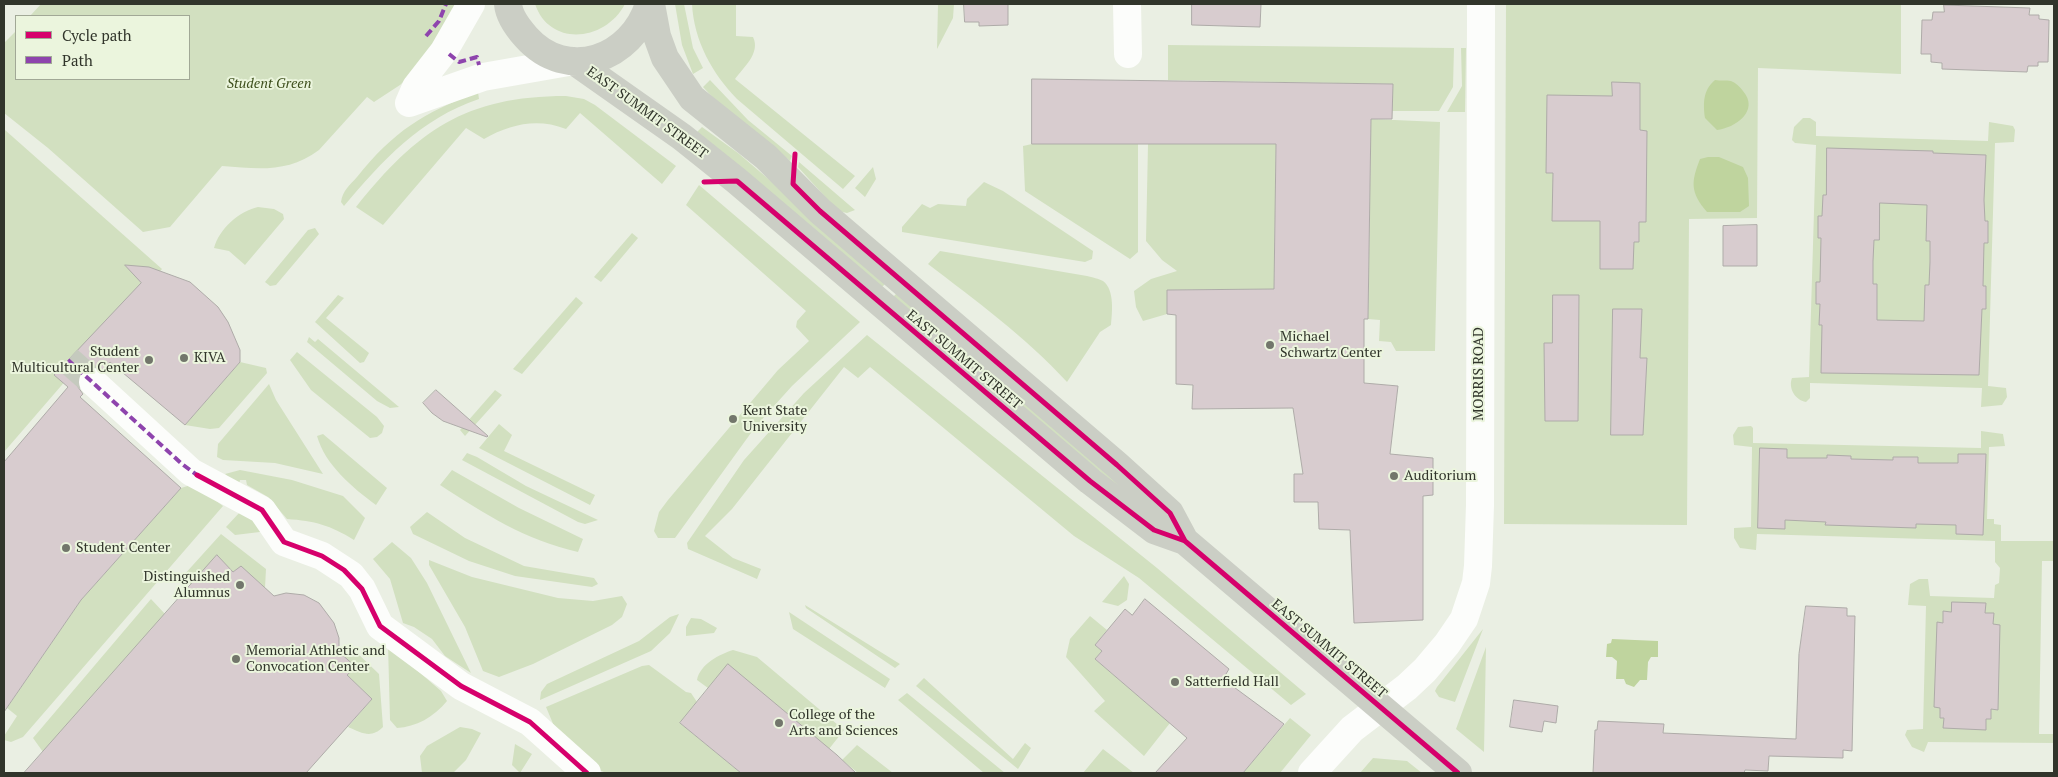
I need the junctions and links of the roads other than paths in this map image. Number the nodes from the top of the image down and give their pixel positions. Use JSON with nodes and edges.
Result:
{"nodes":[{"id":1,"x":471,"y":4,"type":"edge"},
{"id":2,"x":508,"y":4,"type":"edge"},
{"id":3,"x":650,"y":4,"type":"edge"},
{"id":4,"x":668,"y":4,"type":"edge"},
{"id":5,"x":1127,"y":4,"type":"edge"},
{"id":6,"x":1481,"y":4,"type":"edge"},
{"id":7,"x":1128,"y":54,"type":"dead end"},
{"id":8,"x":574,"y":60,"type":"junction"},
{"id":9,"x":676,"y":71,"type":"junction"},
{"id":10,"x":93,"y":382,"type":"tunnel mouth"},
{"id":11,"x":1185,"y":541,"type":"junction"},
{"id":12,"x":1380,"y":707,"type":"junction"},
{"id":13,"x":587,"y":773,"type":"edge"},
{"id":14,"x":1312,"y":773,"type":"edge"},
{"id":15,"x":1458,"y":773,"type":"edge"}],
"edges":[{"from":1,"to":8,"type":"street"},
{"from":2,"to":8,"type":"main road"},
{"from":3,"to":8,"type":"main road"},
{"from":3,"to":9,"type":"main road","name":"EAST SUMMIT STREET"},
{"from":4,"to":9,"type":"main road","name":"EAST SUMMIT STREET"},
{"from":5,"to":7,"type":"street"},
{"from":6,"to":12,"type":"street","name":"MORRIS ROAD"},
{"from":8,"to":11,"type":"main road","name":"EAST SUMMIT STREET"},
{"from":9,"to":11,"type":"main road","name":"EAST SUMMIT STREET"},
{"from":10,"to":13,"type":"street"},
{"from":11,"to":12,"type":"main road","name":"EAST SUMMIT STREET"},
{"from":12,"to":14,"type":"street","name":"MORRIS ROAD"},
{"from":12,"to":15,"type":"main road","name":"EAST SUMMIT STREET"}]}
